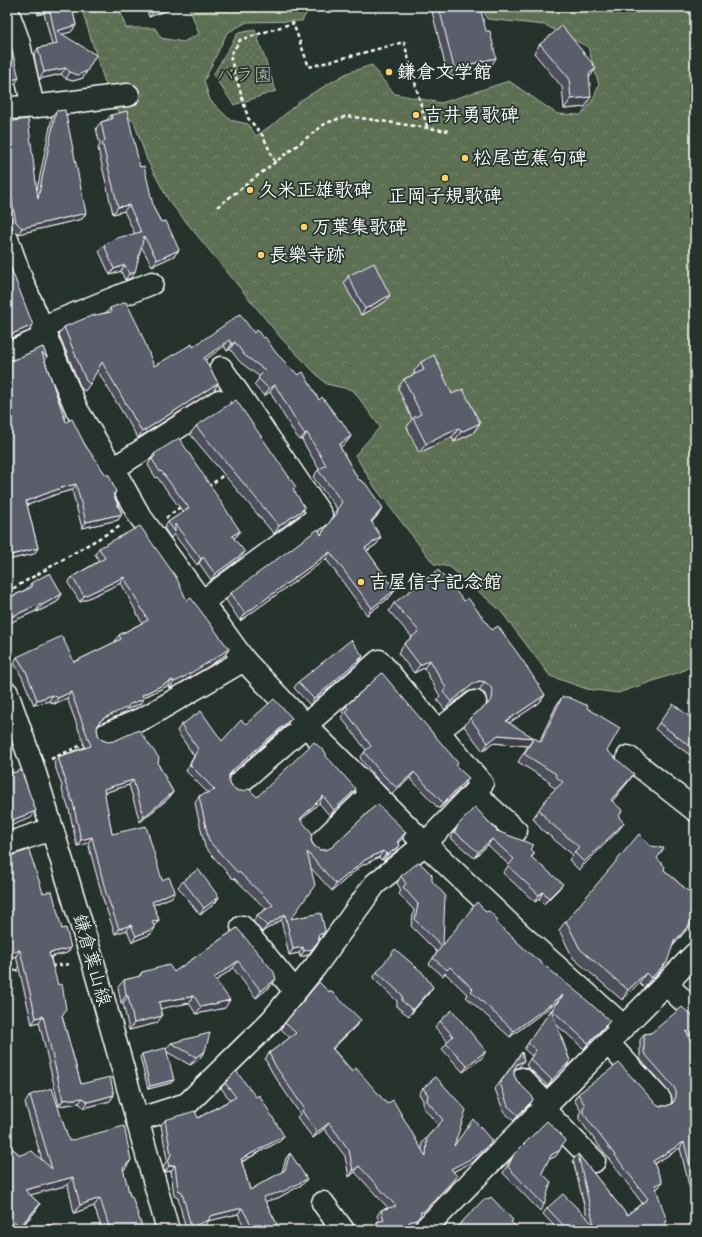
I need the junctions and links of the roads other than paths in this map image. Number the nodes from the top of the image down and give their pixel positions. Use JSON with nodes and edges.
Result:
{"nodes":[{"id":1,"x":7,"y":10,"type":"edge"},
{"id":2,"x":128,"y":95,"type":"dead end"},
{"id":3,"x":7,"y":108,"type":"edge"},
{"id":4,"x":33,"y":108,"type":"junction"},
{"id":5,"x":7,"y":239,"type":"edge"},
{"id":6,"x":152,"y":284,"type":"dead end"},
{"id":7,"x":45,"y":332,"type":"junction"},
{"id":8,"x":7,"y":354,"type":"edge"},
{"id":9,"x":221,"y":368,"type":"dead end"},
{"id":10,"x":219,"y":401,"type":"dead end"},
{"id":11,"x":113,"y":469,"type":"junction"},
{"id":12,"x":202,"y":602,"type":"junction"},
{"id":13,"x":244,"y":660,"type":"junction"},
{"id":14,"x":7,"y":693,"type":"edge"},
{"id":15,"x":475,"y":702,"type":"dead end"},
{"id":16,"x":304,"y":725,"type":"junction"},
{"id":17,"x":438,"y":731,"type":"junction"},
{"id":18,"x":105,"y":735,"type":"road end"},
{"id":19,"x":628,"y":757,"type":"dead end"},
{"id":20,"x":237,"y":785,"type":"dead end"},
{"id":21,"x":373,"y":792,"type":"junction"},
{"id":22,"x":474,"y":793,"type":"junction"},
{"id":23,"x":695,"y":810,"type":"edge"},
{"id":24,"x":52,"y":829,"type":"junction"},
{"id":25,"x":516,"y":831,"type":"dead end"},
{"id":26,"x":7,"y":844,"type":"edge"},
{"id":27,"x":319,"y":844,"type":"dead end"},
{"id":28,"x":425,"y":844,"type":"junction"},
{"id":29,"x":242,"y":927,"type":"dead end"},
{"id":30,"x":695,"y":954,"type":"edge"},
{"id":31,"x":666,"y":984,"type":"junction"},
{"id":32,"x":295,"y":991,"type":"junction"},
{"id":33,"x":695,"y":1012,"type":"edge"},
{"id":34,"x":624,"y":1027,"type":"junction"},
{"id":35,"x":608,"y":1043,"type":"junction"},
{"id":36,"x":522,"y":1079,"type":"dead end"},
{"id":37,"x":660,"y":1100,"type":"dead end"},
{"id":38,"x":545,"y":1107,"type":"junction"},
{"id":39,"x":137,"y":1120,"type":"junction"},
{"id":40,"x":594,"y":1160,"type":"dead end"},
{"id":41,"x":323,"y":1203,"type":"dead end"},
{"id":42,"x":168,"y":1230,"type":"edge"},
{"id":43,"x":343,"y":1230,"type":"edge"},
{"id":44,"x":424,"y":1230,"type":"edge"}],
"edges":[{"from":1,"to":4,"type":"street"},
{"from":2,"to":4,"type":"street"},
{"from":3,"to":4,"type":"street"},
{"from":5,"to":7,"type":"street"},
{"from":6,"to":7,"type":"street"},
{"from":7,"to":8,"type":"street"},
{"from":7,"to":11,"type":"street"},
{"from":9,"to":12,"type":"street"},
{"from":10,"to":11,"type":"street"},
{"from":11,"to":12,"type":"street"},
{"from":12,"to":13,"type":"street"},
{"from":13,"to":16,"type":"street"},
{"from":13,"to":18,"type":"street"},
{"from":14,"to":24,"type":"street","name":"鎌倉葉山線"},
{"from":15,"to":17,"type":"street"},
{"from":16,"to":17,"type":"street"},
{"from":16,"to":20,"type":"street"},
{"from":16,"to":21,"type":"street"},
{"from":17,"to":22,"type":"street"},
{"from":19,"to":23,"type":"street"},
{"from":21,"to":27,"type":"street"},
{"from":21,"to":28,"type":"street"},
{"from":22,"to":25,"type":"street"},
{"from":22,"to":28,"type":"street"},
{"from":24,"to":26,"type":"street"},
{"from":24,"to":39,"type":"street","name":"鎌倉葉山線"},
{"from":28,"to":32,"type":"street"},
{"from":28,"to":34,"type":"street"},
{"from":29,"to":32,"type":"street"},
{"from":30,"to":31,"type":"street"},
{"from":31,"to":33,"type":"street"},
{"from":31,"to":34,"type":"street"},
{"from":32,"to":39,"type":"street"},
{"from":34,"to":35,"type":"street"},
{"from":35,"to":37,"type":"street"},
{"from":35,"to":38,"type":"street"},
{"from":36,"to":38,"type":"street"},
{"from":38,"to":40,"type":"street"},
{"from":38,"to":44,"type":"street"},
{"from":39,"to":42,"type":"street","name":"鎌倉葉山線"},
{"from":41,"to":43,"type":"street"}]}
